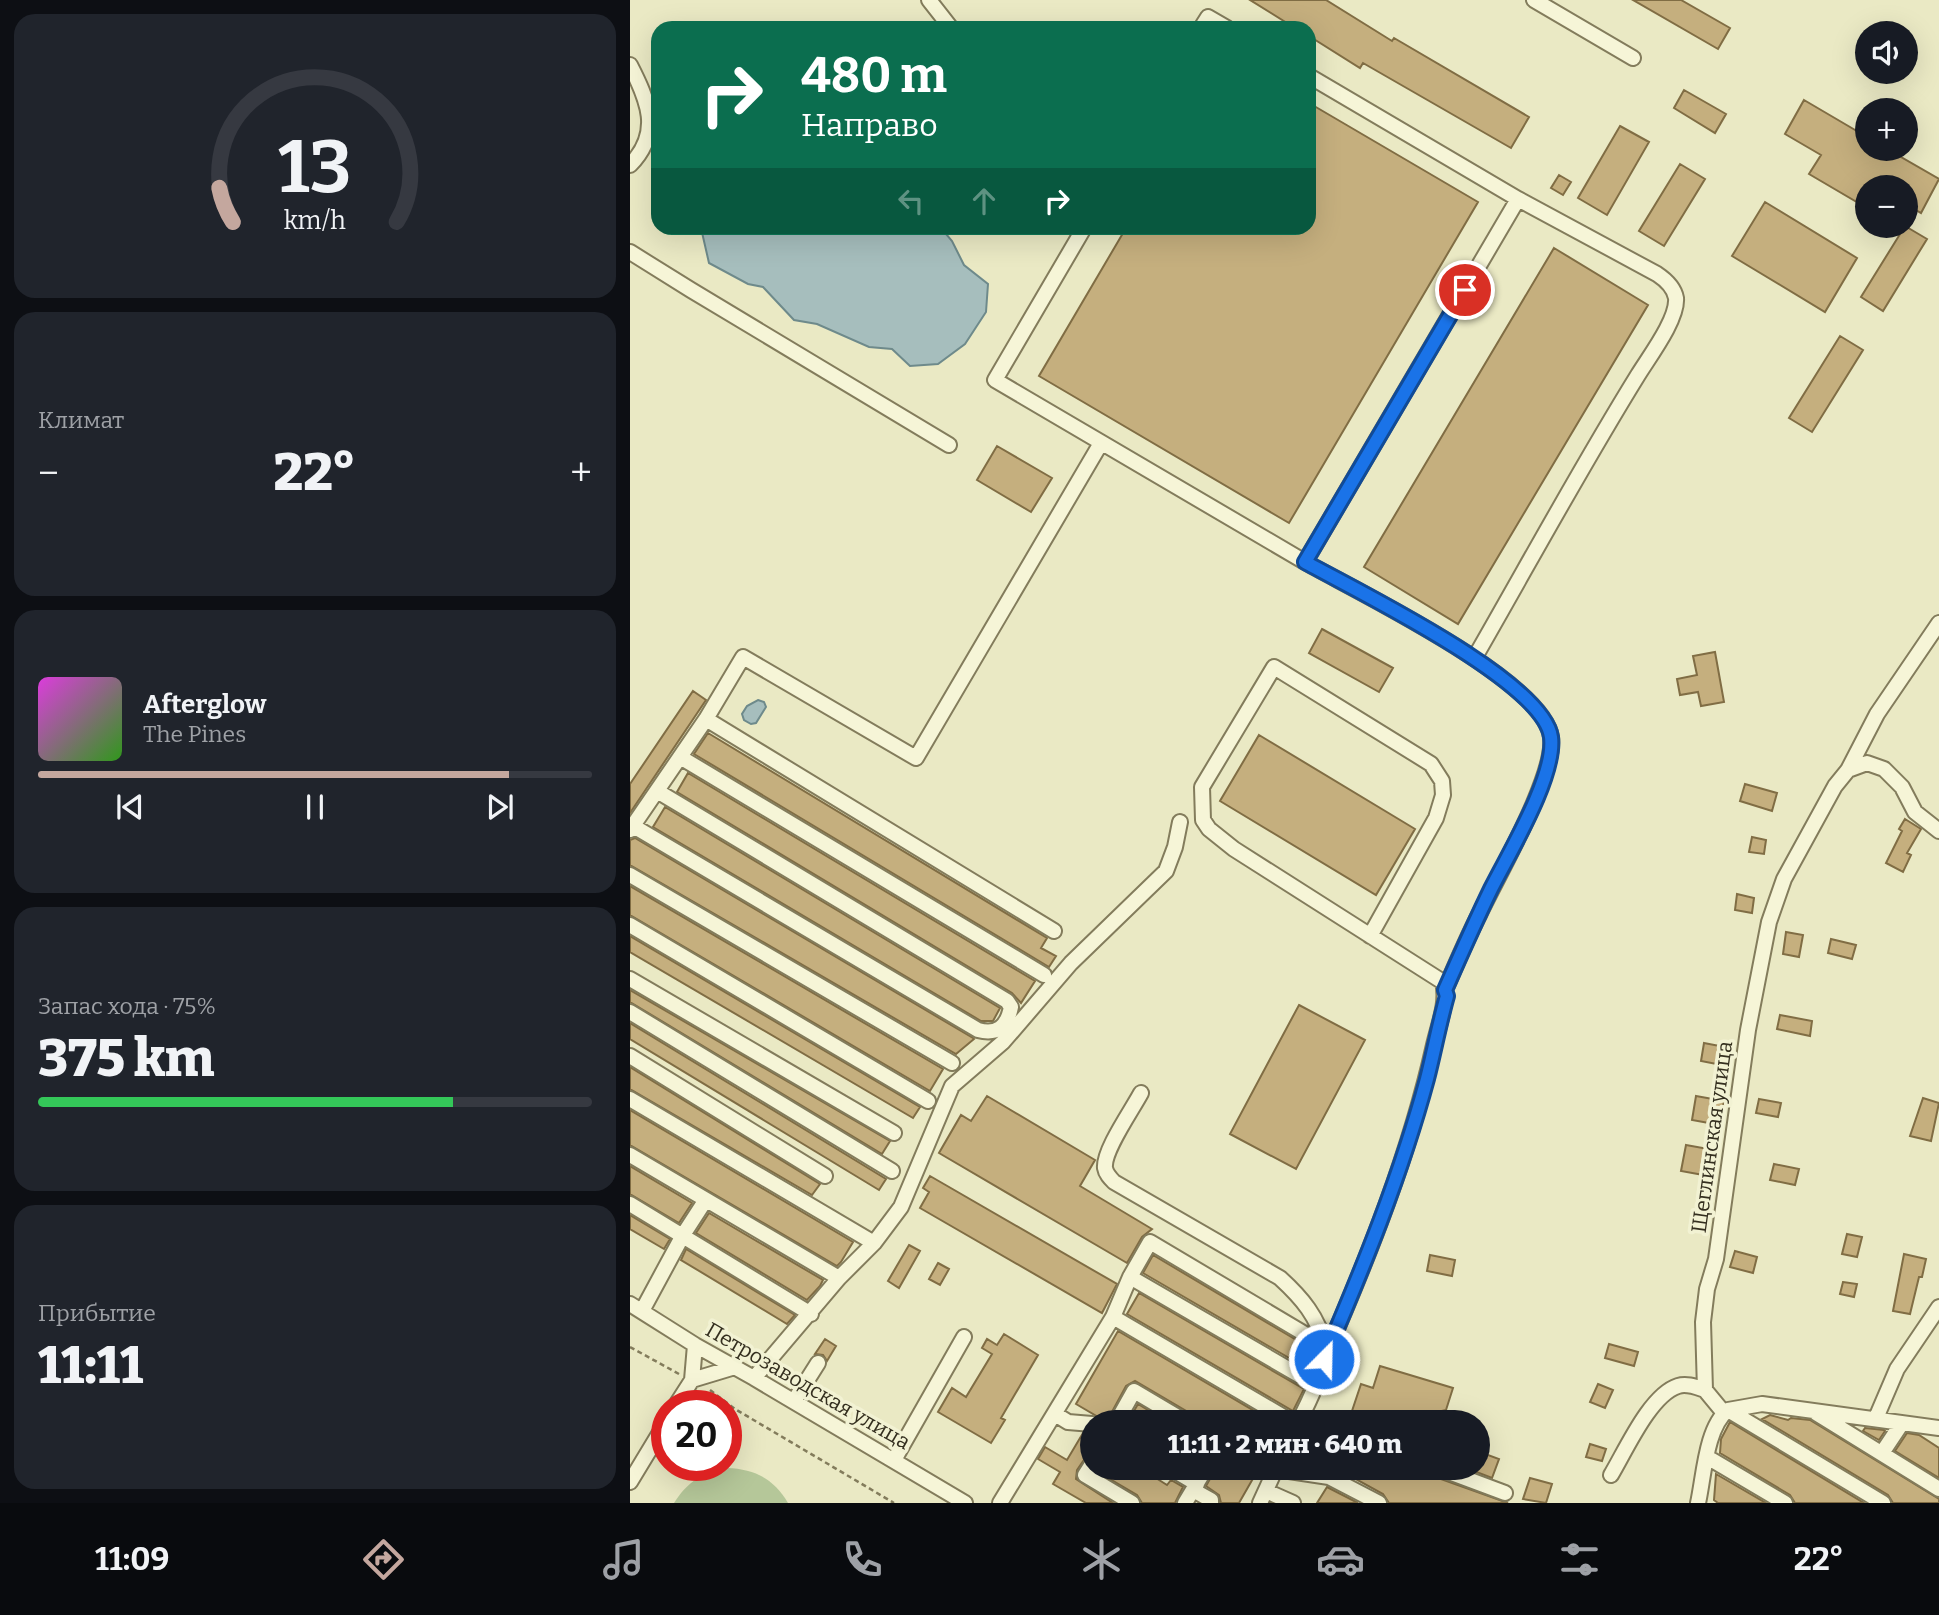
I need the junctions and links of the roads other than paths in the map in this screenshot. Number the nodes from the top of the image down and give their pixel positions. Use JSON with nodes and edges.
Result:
{"nodes":[{"id":1,"x":929,"y":0,"type":"edge"},
{"id":2,"x":1534,"y":0,"type":"edge"},
{"id":3,"x":946,"y":21,"type":"edge"},
{"id":4,"x":1633,"y":58,"type":"dead end"},
{"id":5,"x":630,"y":65,"type":"edge"},
{"id":6,"x":1316,"y":80,"type":"edge"},
{"id":7,"x":630,"y":165,"type":"edge"},
{"id":8,"x":1518,"y":199,"type":"junction"},
{"id":9,"x":1080,"y":235,"type":"edge"},
{"id":10,"x":630,"y":251,"type":"edge"},
{"id":11,"x":1101,"y":443,"type":"junction"},
{"id":12,"x":949,"y":445,"type":"dead end"},
{"id":13,"x":1305,"y":562,"type":"junction"},
{"id":14,"x":1939,"y":623,"type":"edge"},
{"id":15,"x":1475,"y":657,"type":"junction"},
{"id":16,"x":706,"y":719,"type":"junction"},
{"id":17,"x":680,"y":757,"type":"junction"},
{"id":18,"x":1848,"y":769,"type":"junction"},
{"id":19,"x":657,"y":791,"type":"junction"},
{"id":20,"x":1180,"y":822,"type":"dead end"},
{"id":21,"x":631,"y":828,"type":"edge"},
{"id":22,"x":1939,"y":831,"type":"edge"},
{"id":23,"x":630,"y":875,"type":"edge"},
{"id":24,"x":630,"y":925,"type":"edge"},
{"id":25,"x":1054,"y":931,"type":"dead end"},
{"id":26,"x":1370,"y":936,"type":"junction"},
{"id":27,"x":1044,"y":975,"type":"dead end"},
{"id":28,"x":630,"y":979,"type":"edge"},
{"id":29,"x":1445,"y":990,"type":"junction"},
{"id":30,"x":630,"y":1012,"type":"edge"},
{"id":31,"x":630,"y":1056,"type":"edge"},
{"id":32,"x":952,"y":1063,"type":"dead end"},
{"id":33,"x":1141,"y":1093,"type":"dead end"},
{"id":34,"x":630,"y":1099,"type":"edge"},
{"id":35,"x":928,"y":1101,"type":"dead end"},
{"id":36,"x":894,"y":1133,"type":"dead end"},
{"id":37,"x":630,"y":1156,"type":"edge"},
{"id":38,"x":892,"y":1171,"type":"dead end"},
{"id":39,"x":825,"y":1176,"type":"dead end"},
{"id":40,"x":705,"y":1201,"type":"junction"},
{"id":41,"x":630,"y":1204,"type":"edge"},
{"id":42,"x":683,"y":1235,"type":"junction"},
{"id":43,"x":874,"y":1243,"type":"junction"},
{"id":44,"x":1130,"y":1277,"type":"junction"},
{"id":45,"x":839,"y":1278,"type":"junction"},
{"id":46,"x":1939,"y":1307,"type":"edge"},
{"id":47,"x":636,"y":1308,"type":"edge"},
{"id":48,"x":811,"y":1314,"type":"junction"},
{"id":49,"x":1113,"y":1318,"type":"junction"},
{"id":50,"x":964,"y":1337,"type":"dead end"},
{"id":51,"x":695,"y":1345,"type":"junction"},
{"id":52,"x":1325,"y":1352,"type":"junction"},
{"id":53,"x":818,"y":1363,"type":"dead end"},
{"id":54,"x":735,"y":1367,"type":"junction"},
{"id":55,"x":754,"y":1378,"type":"junction"},
{"id":56,"x":691,"y":1380,"type":"junction"},
{"id":57,"x":1316,"y":1385,"type":"junction"},
{"id":58,"x":685,"y":1390,"type":"edge"},
{"id":59,"x":1705,"y":1390,"type":"junction"},
{"id":60,"x":794,"y":1401,"type":"junction"},
{"id":61,"x":1123,"y":1410,"type":"edge"},
{"id":62,"x":1166,"y":1410,"type":"edge"},
{"id":63,"x":1278,"y":1410,"type":"edge"},
{"id":64,"x":1304,"y":1410,"type":"edge"},
{"id":65,"x":1726,"y":1411,"type":"junction"},
{"id":66,"x":1812,"y":1411,"type":"junction"},
{"id":67,"x":1055,"y":1414,"type":"junction"},
{"id":68,"x":1876,"y":1418,"type":"junction"},
{"id":69,"x":1080,"y":1423,"type":"edge"},
{"id":70,"x":1908,"y":1424,"type":"junction"},
{"id":71,"x":1939,"y":1428,"type":"edge"},
{"id":72,"x":1939,"y":1440,"type":"edge"},
{"id":73,"x":651,"y":1446,"type":"edge"},
{"id":74,"x":1882,"y":1453,"type":"junction"},
{"id":75,"x":1707,"y":1457,"type":"junction"},
{"id":76,"x":894,"y":1460,"type":"junction"},
{"id":77,"x":632,"y":1475,"type":"edge"},
{"id":78,"x":1611,"y":1475,"type":"dead end"},
{"id":79,"x":1093,"y":1480,"type":"edge"},
{"id":80,"x":1271,"y":1480,"type":"edge"},
{"id":81,"x":1335,"y":1480,"type":"edge"},
{"id":82,"x":1470,"y":1480,"type":"edge"},
{"id":83,"x":1939,"y":1489,"type":"edge"},
{"id":84,"x":1192,"y":1492,"type":"edge"},
{"id":85,"x":1504,"y":1493,"type":"dead end"},
{"id":86,"x":1263,"y":1497,"type":"edge"},
{"id":87,"x":1701,"y":1502,"type":"edge"},
{"id":88,"x":965,"y":1503,"type":"edge"},
{"id":89,"x":1000,"y":1503,"type":"edge"},
{"id":90,"x":1132,"y":1503,"type":"edge"},
{"id":91,"x":1211,"y":1503,"type":"edge"},
{"id":92,"x":1293,"y":1503,"type":"edge"},
{"id":93,"x":1378,"y":1503,"type":"edge"},
{"id":94,"x":1785,"y":1503,"type":"edge"},
{"id":95,"x":1883,"y":1503,"type":"edge"}],
"edges":[{"from":1,"to":3,"type":"street"},
{"from":2,"to":4,"type":"street"},
{"from":5,"to":7,"type":"street"},
{"from":6,"to":8,"type":"street"},
{"from":8,"to":13,"type":"street"},
{"from":8,"to":15,"type":"street"},
{"from":9,"to":11,"type":"street"},
{"from":10,"to":12,"type":"street"},
{"from":11,"to":13,"type":"street"},
{"from":11,"to":16,"type":"street"},
{"from":13,"to":15,"type":"street"},
{"from":14,"to":18,"type":"street","name":"Щеглинская улица"},
{"from":15,"to":29,"type":"street"},
{"from":16,"to":17,"type":"street"},
{"from":16,"to":25,"type":"street"},
{"from":17,"to":19,"type":"street"},
{"from":17,"to":27,"type":"street"},
{"from":18,"to":22,"type":"street"},
{"from":18,"to":59,"type":"street","name":"Щеглинская улица"},
{"from":19,"to":21,"type":"street"},
{"from":19,"to":21,"type":"street"},
{"from":20,"to":43,"type":"street"},
{"from":23,"to":32,"type":"street"},
{"from":24,"to":35,"type":"street"},
{"from":26,"to":26,"type":"street"},
{"from":26,"to":29,"type":"street"},
{"from":28,"to":36,"type":"street"},
{"from":29,"to":52,"type":"street"},
{"from":30,"to":38,"type":"street"},
{"from":31,"to":39,"type":"street"},
{"from":33,"to":52,"type":"street"},
{"from":34,"to":43,"type":"street"},
{"from":37,"to":40,"type":"street"},
{"from":40,"to":42,"type":"street"},
{"from":40,"to":45,"type":"street"},
{"from":41,"to":42,"type":"street"},
{"from":42,"to":47,"type":"street"},
{"from":42,"to":48,"type":"street"},
{"from":43,"to":45,"type":"street"},
{"from":44,"to":49,"type":"street"},
{"from":44,"to":52,"type":"street"},
{"from":44,"to":57,"type":"street"},
{"from":45,"to":48,"type":"street"},
{"from":46,"to":68,"type":"street"},
{"from":47,"to":51,"type":"street","name":"Петрозаводская улица"},
{"from":48,"to":55,"type":"street"},
{"from":49,"to":63,"type":"street"},
{"from":49,"to":67,"type":"street"},
{"from":50,"to":76,"type":"street"},
{"from":51,"to":54,"type":"street","name":"Петрозаводская улица"},
{"from":51,"to":56,"type":"street"},
{"from":52,"to":57,"type":"street"},
{"from":53,"to":60,"type":"street"},
{"from":54,"to":55,"type":"street","name":"Петрозаводская улица"},
{"from":54,"to":56,"type":"street"},
{"from":55,"to":60,"type":"street","name":"Петрозаводская улица"},
{"from":56,"to":58,"type":"street"},
{"from":57,"to":64,"type":"street"},
{"from":59,"to":65,"type":"street"},
{"from":59,"to":78,"type":"street"},
{"from":60,"to":76,"type":"street","name":"Петрозаводская улица"},
{"from":61,"to":62,"type":"street"},
{"from":65,"to":66,"type":"street"},
{"from":65,"to":75,"type":"street"},
{"from":65,"to":95,"type":"street"},
{"from":66,"to":68,"type":"street"},
{"from":66,"to":74,"type":"street"},
{"from":67,"to":69,"type":"street"},
{"from":67,"to":89,"type":"street"},
{"from":68,"to":70,"type":"street"},
{"from":70,"to":71,"type":"street"},
{"from":70,"to":72,"type":"street"},
{"from":70,"to":74,"type":"street"},
{"from":73,"to":77,"type":"street"},
{"from":74,"to":83,"type":"street"},
{"from":75,"to":87,"type":"street"},
{"from":75,"to":94,"type":"street"},
{"from":76,"to":88,"type":"street","name":"Петрозаводская улица"},
{"from":79,"to":90,"type":"street"},
{"from":80,"to":86,"type":"street"},
{"from":81,"to":93,"type":"street"},
{"from":82,"to":85,"type":"street"},
{"from":84,"to":91,"type":"street"},
{"from":86,"to":92,"type":"street"}]}
